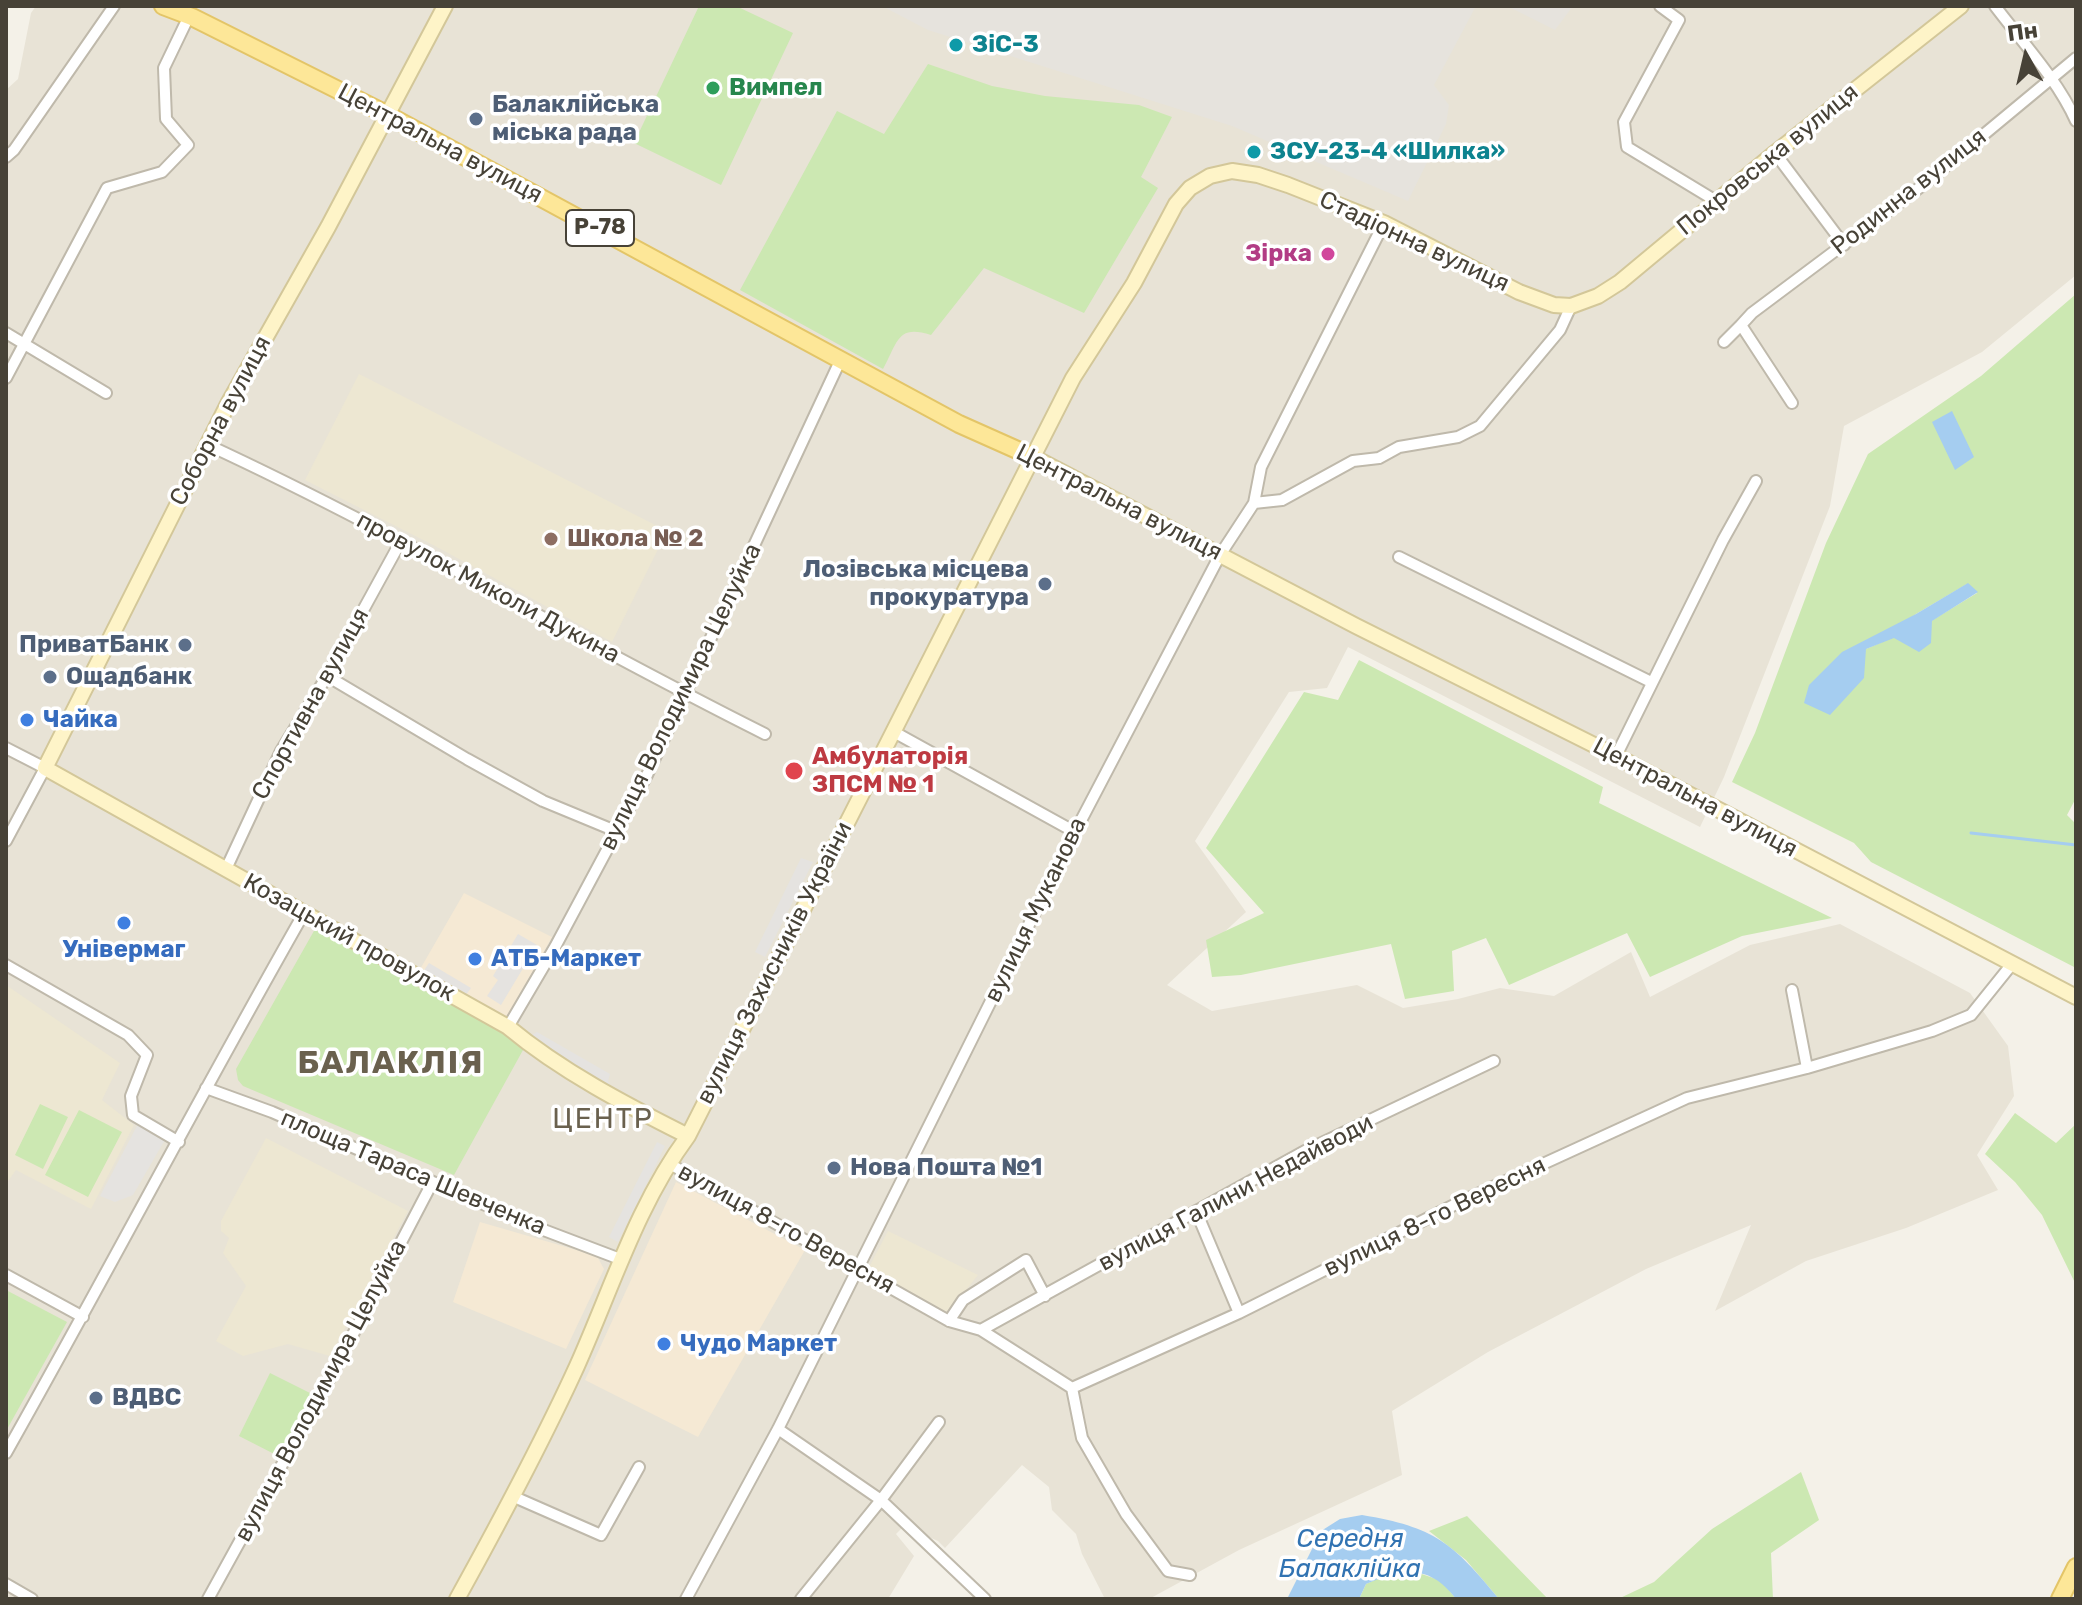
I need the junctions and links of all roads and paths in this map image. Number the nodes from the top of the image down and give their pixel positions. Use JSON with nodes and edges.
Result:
{"nodes":[{"id":1,"x":114,"y":6,"type":"edge"},
{"id":2,"x":163,"y":6,"type":"edge"},
{"id":3,"x":445,"y":6,"type":"edge"},
{"id":4,"x":1660,"y":6,"type":"edge"},
{"id":5,"x":1961,"y":6,"type":"edge"},
{"id":6,"x":1995,"y":6,"type":"edge"},
{"id":7,"x":189,"y":16,"type":"junction"},
{"id":8,"x":2076,"y":58,"type":"edge"},
{"id":9,"x":2051,"y":78,"type":"junction"},
{"id":10,"x":386,"y":114,"type":"junction"},
{"id":11,"x":2076,"y":121,"type":"edge"},
{"id":12,"x":1775,"y":153,"type":"junction"},
{"id":13,"x":6,"y":157,"type":"edge"},
{"id":14,"x":1210,"y":176,"type":"joint"},
{"id":15,"x":1716,"y":201,"type":"junction"},
{"id":16,"x":1384,"y":223,"type":"junction"},
{"id":17,"x":1844,"y":245,"type":"junction"},
{"id":18,"x":1571,"y":306,"type":"junction"},
{"id":19,"x":1741,"y":325,"type":"junction"},
{"id":20,"x":6,"y":333,"type":"edge"},
{"id":21,"x":1724,"y":342,"type":"dead end"},
{"id":22,"x":26,"y":344,"type":"junction"},
{"id":23,"x":840,"y":361,"type":"junction"},
{"id":24,"x":6,"y":378,"type":"edge"},
{"id":25,"x":106,"y":393,"type":"dead end"},
{"id":26,"x":1792,"y":403,"type":"dead end"},
{"id":27,"x":208,"y":445,"type":"junction"},
{"id":28,"x":1033,"y":457,"type":"junction"},
{"id":29,"x":1756,"y":481,"type":"dead end"},
{"id":30,"x":1254,"y":503,"type":"junction"},
{"id":31,"x":401,"y":541,"type":"junction"},
{"id":32,"x":1220,"y":555,"type":"junction"},
{"id":33,"x":1399,"y":557,"type":"dead end"},
{"id":34,"x":327,"y":676,"type":"junction"},
{"id":35,"x":1651,"y":682,"type":"junction"},
{"id":36,"x":684,"y":694,"type":"junction"},
{"id":37,"x":894,"y":732,"type":"junction"},
{"id":38,"x":765,"y":734,"type":"dead end"},
{"id":39,"x":6,"y":748,"type":"edge"},
{"id":40,"x":1616,"y":756,"type":"junction"},
{"id":41,"x":45,"y":768,"type":"junction"},
{"id":42,"x":618,"y":832,"type":"junction"},
{"id":43,"x":1075,"y":832,"type":"junction"},
{"id":44,"x":6,"y":841,"type":"edge"},
{"id":45,"x":226,"y":869,"type":"junction"},
{"id":46,"x":304,"y":913,"type":"junction"},
{"id":47,"x":2012,"y":964,"type":"junction"},
{"id":48,"x":6,"y":965,"type":"edge"},
{"id":49,"x":1792,"y":990,"type":"dead end"},
{"id":50,"x":2076,"y":997,"type":"edge"},
{"id":51,"x":508,"y":1027,"type":"junction"},
{"id":52,"x":1494,"y":1061,"type":"dead end"},
{"id":53,"x":1807,"y":1068,"type":"junction"},
{"id":54,"x":206,"y":1088,"type":"junction"},
{"id":55,"x":688,"y":1136,"type":"junction"},
{"id":56,"x":179,"y":1142,"type":"junction"},
{"id":57,"x":668,"y":1163,"type":"junction"},
{"id":58,"x":432,"y":1183,"type":"junction"},
{"id":59,"x":1196,"y":1211,"type":"junction"},
{"id":60,"x":620,"y":1259,"type":"junction"},
{"id":61,"x":858,"y":1269,"type":"junction"},
{"id":62,"x":6,"y":1275,"type":"edge"},
{"id":63,"x":1045,"y":1296,"type":"junction"},
{"id":64,"x":1239,"y":1313,"type":"junction"},
{"id":65,"x":83,"y":1317,"type":"junction"},
{"id":66,"x":949,"y":1321,"type":"junction"},
{"id":67,"x":981,"y":1330,"type":"junction"},
{"id":68,"x":1072,"y":1388,"type":"junction"},
{"id":69,"x":939,"y":1422,"type":"dead end"},
{"id":70,"x":778,"y":1429,"type":"junction"},
{"id":71,"x":6,"y":1453,"type":"edge"},
{"id":72,"x":639,"y":1467,"type":"dead end"},
{"id":73,"x":512,"y":1496,"type":"junction"},
{"id":74,"x":881,"y":1500,"type":"junction"},
{"id":75,"x":2076,"y":1567,"type":"edge"},
{"id":76,"x":1190,"y":1575,"type":"dead end"},
{"id":77,"x":6,"y":1584,"type":"edge"},
{"id":78,"x":32,"y":1599,"type":"edge"},
{"id":79,"x":208,"y":1599,"type":"edge"},
{"id":80,"x":457,"y":1599,"type":"edge"},
{"id":81,"x":686,"y":1599,"type":"edge"},
{"id":82,"x":801,"y":1599,"type":"edge"},
{"id":83,"x":985,"y":1599,"type":"edge"},
{"id":84,"x":2060,"y":1599,"type":"edge"}],
"edges":[{"from":1,"to":13,"type":"street"},
{"from":2,"to":7,"type":"main road","name":"Центральна вулиця","number":"Р-78"},
{"from":3,"to":10,"type":"street","name":"Соборна вулиця"},
{"from":4,"to":15,"type":"street"},
{"from":5,"to":12,"type":"street","name":"Покровська вулиця"},
{"from":6,"to":9,"type":"street"},
{"from":7,"to":10,"type":"main road","name":"Центральна вулиця","number":"Р-78"},
{"from":7,"to":22,"type":"street"},
{"from":8,"to":9,"type":"street","name":"Родинна вулиця"},
{"from":9,"to":11,"type":"street"},
{"from":9,"to":17,"type":"street","name":"Родинна вулиця"},
{"from":10,"to":23,"type":"main road","name":"Центральна вулиця","number":"Р-78"},
{"from":10,"to":27,"type":"street","name":"Соборна вулиця"},
{"from":12,"to":15,"type":"street","name":"Покровська вулиця"},
{"from":12,"to":17,"type":"street"},
{"from":14,"to":16,"type":"street","name":"Стадіонна вулиця"},
{"from":14,"to":28,"type":"street","name":"вулиця Захисників України"},
{"from":15,"to":18,"type":"street","name":"Покровська вулиця"},
{"from":16,"to":18,"type":"street","name":"Стадіонна вулиця"},
{"from":16,"to":30,"type":"street","name":"вулиця Муканова"},
{"from":17,"to":19,"type":"street","name":"Родинна вулиця"},
{"from":18,"to":30,"type":"street"},
{"from":19,"to":21,"type":"street","name":"Родинна вулиця"},
{"from":19,"to":26,"type":"street"},
{"from":20,"to":22,"type":"street"},
{"from":22,"to":24,"type":"street"},
{"from":22,"to":25,"type":"street"},
{"from":23,"to":28,"type":"main road","name":"Центральна вулиця","number":"Р-78"},
{"from":23,"to":36,"type":"street","name":"вулиця Володимира Целуйка"},
{"from":27,"to":31,"type":"street","name":"провулок Миколи Дукина"},
{"from":27,"to":41,"type":"street","name":"Соборна вулиця"},
{"from":28,"to":32,"type":"street","name":"Центральна вулиця","number":"Р-78"},
{"from":28,"to":37,"type":"street","name":"вулиця Захисників України"},
{"from":29,"to":35,"type":"street"},
{"from":30,"to":32,"type":"street","name":"вулиця Муканова"},
{"from":31,"to":34,"type":"street","name":"Спортивна вулиця"},
{"from":31,"to":36,"type":"street","name":"провулок Миколи Дукина"},
{"from":32,"to":40,"type":"street","name":"Центральна вулиця","number":"Р-78"},
{"from":32,"to":43,"type":"street","name":"вулиця Муканова"},
{"from":33,"to":35,"type":"street"},
{"from":34,"to":42,"type":"street"},
{"from":34,"to":45,"type":"street","name":"Спортивна вулиця"},
{"from":35,"to":40,"type":"street"},
{"from":36,"to":38,"type":"street","name":"провулок Миколи Дукина"},
{"from":36,"to":42,"type":"street","name":"вулиця Володимира Целуйка"},
{"from":37,"to":43,"type":"street"},
{"from":37,"to":55,"type":"street","name":"вулиця Захисників України"},
{"from":39,"to":41,"type":"street","name":"Козацький провулок"},
{"from":40,"to":47,"type":"street","name":"Центральна вулиця","number":"Р-78"},
{"from":41,"to":44,"type":"street","name":"Соборна вулиця"},
{"from":41,"to":45,"type":"street","name":"Козацький провулок"},
{"from":42,"to":51,"type":"street","name":"вулиця Володимира Целуйка"},
{"from":43,"to":61,"type":"street","name":"вулиця Муканова"},
{"from":45,"to":46,"type":"street","name":"Козацький провулок"},
{"from":46,"to":51,"type":"street","name":"Козацький провулок"},
{"from":46,"to":54,"type":"street"},
{"from":47,"to":50,"type":"street","name":"Центральна вулиця","number":"Р-78"},
{"from":47,"to":53,"type":"street","name":"вулиця 8-го Вересня"},
{"from":48,"to":56,"type":"street"},
{"from":49,"to":53,"type":"street"},
{"from":51,"to":55,"type":"street","name":"Козацький провулок"},
{"from":52,"to":59,"type":"street","name":"вулиця Галини Недайводи"},
{"from":53,"to":64,"type":"street","name":"вулиця 8-го Вересня"},
{"from":54,"to":56,"type":"street"},
{"from":54,"to":58,"type":"street","name":"площа Тараса Шевченка"},
{"from":55,"to":57,"type":"street","name":"вулиця Захисників України"},
{"from":56,"to":65,"type":"street"},
{"from":57,"to":60,"type":"street","name":"вулиця Захисників України"},
{"from":57,"to":61,"type":"street","name":"вулиця 8-го Вересня"},
{"from":58,"to":60,"type":"street","name":"площа Тараса Шевченка"},
{"from":58,"to":79,"type":"street","name":"вулиця Володимира Целуйка"},
{"from":59,"to":63,"type":"street","name":"вулиця Галини Недайводи"},
{"from":59,"to":64,"type":"street"},
{"from":60,"to":73,"type":"street","name":"вулиця Захисників України"},
{"from":61,"to":66,"type":"street","name":"вулиця 8-го Вересня"},
{"from":61,"to":70,"type":"street","name":"вулиця Муканова"},
{"from":62,"to":65,"type":"street"},
{"from":63,"to":66,"type":"street"},
{"from":63,"to":67,"type":"street","name":"вулиця Галини Недайводи"},
{"from":64,"to":68,"type":"street","name":"вулиця 8-го Вересня"},
{"from":65,"to":71,"type":"street"},
{"from":66,"to":67,"type":"street","name":"вулиця 8-го Вересня"},
{"from":67,"to":68,"type":"street","name":"вулиця 8-го Вересня"},
{"from":68,"to":76,"type":"street"},
{"from":69,"to":74,"type":"street"},
{"from":70,"to":74,"type":"street"},
{"from":70,"to":81,"type":"street","name":"вулиця Муканова"},
{"from":72,"to":73,"type":"street"},
{"from":73,"to":80,"type":"street","name":"вулиця Захисників України"},
{"from":74,"to":82,"type":"street"},
{"from":74,"to":83,"type":"street"},
{"from":75,"to":84,"type":"main road"},
{"from":77,"to":78,"type":"street"}]}
